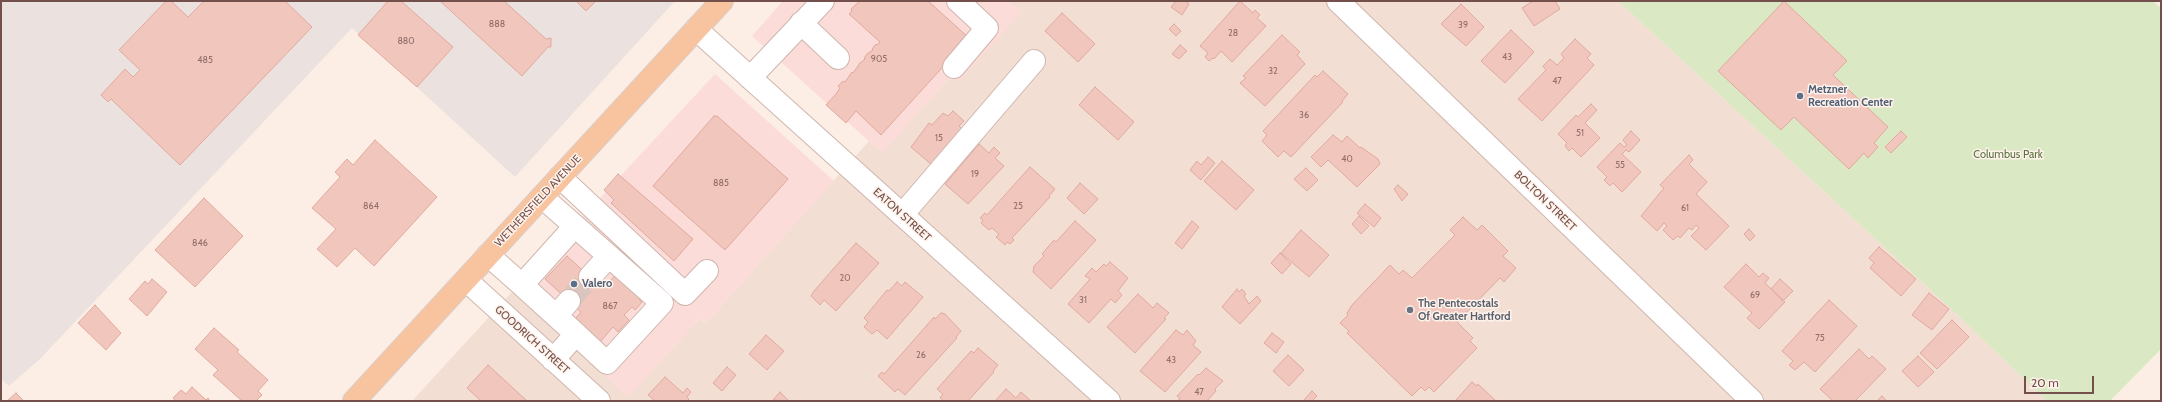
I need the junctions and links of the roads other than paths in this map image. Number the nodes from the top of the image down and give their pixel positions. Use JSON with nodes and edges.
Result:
{"nodes":[{"id":1,"x":722,"y":1,"type":"edge"},
{"id":2,"x":823,"y":1,"type":"edge"},
{"id":3,"x":958,"y":1,"type":"edge"},
{"id":4,"x":1338,"y":1,"type":"edge"},
{"id":5,"x":802,"y":23,"type":"junction"},
{"id":6,"x":696,"y":30,"type":"junction"},
{"id":7,"x":838,"y":58,"type":"dead end"},
{"id":8,"x":1034,"y":60,"type":"dead end"},
{"id":9,"x":954,"y":67,"type":"dead end"},
{"id":10,"x":750,"y":78,"type":"junction"},
{"id":11,"x":560,"y":177,"type":"junction"},
{"id":12,"x":542,"y":197,"type":"junction"},
{"id":13,"x":902,"y":215,"type":"junction"},
{"id":14,"x":575,"y":226,"type":"junction"},
{"id":15,"x":488,"y":255,"type":"junction"},
{"id":16,"x":609,"y":256,"type":"junction"},
{"id":17,"x":707,"y":271,"type":"dead end"},
{"id":18,"x":590,"y":277,"type":"tunnel mouth"},
{"id":19,"x":466,"y":280,"type":"junction"},
{"id":20,"x":522,"y":285,"type":"junction"},
{"id":21,"x":576,"y":334,"type":"junction"},
{"id":22,"x":554,"y":360,"type":"junction"},
{"id":23,"x":354,"y":401,"type":"edge"},
{"id":24,"x":599,"y":401,"type":"edge"},
{"id":25,"x":1109,"y":401,"type":"edge"},
{"id":26,"x":1752,"y":401,"type":"edge"}],
"edges":[{"from":1,"to":6,"type":"main road","name":"WETHERSFIELD AVENUE"},
{"from":2,"to":5,"type":"street"},
{"from":3,"to":9,"type":"street"},
{"from":4,"to":26,"type":"street","name":"BOLTON STREET"},
{"from":5,"to":7,"type":"street"},
{"from":5,"to":10,"type":"street"},
{"from":6,"to":10,"type":"street","name":"EATON STREET"},
{"from":6,"to":11,"type":"main road","name":"WETHERSFIELD AVENUE"},
{"from":8,"to":13,"type":"street"},
{"from":10,"to":13,"type":"street","name":"EATON STREET"},
{"from":11,"to":12,"type":"main road","name":"WETHERSFIELD AVENUE"},
{"from":11,"to":17,"type":"street"},
{"from":12,"to":14,"type":"street"},
{"from":12,"to":15,"type":"main road","name":"WETHERSFIELD AVENUE"},
{"from":13,"to":25,"type":"street","name":"EATON STREET"},
{"from":14,"to":16,"type":"street"},
{"from":14,"to":20,"type":"street"},
{"from":15,"to":19,"type":"main road","name":"WETHERSFIELD AVENUE"},
{"from":15,"to":20,"type":"street"},
{"from":16,"to":18,"type":"street"},
{"from":16,"to":21,"type":"street"},
{"from":19,"to":22,"type":"street","name":"GOODRICH STREET"},
{"from":19,"to":23,"type":"main road","name":"WETHERSFIELD AVENUE"},
{"from":20,"to":21,"type":"street"},
{"from":21,"to":22,"type":"street"},
{"from":22,"to":24,"type":"street","name":"GOODRICH STREET"}]}
